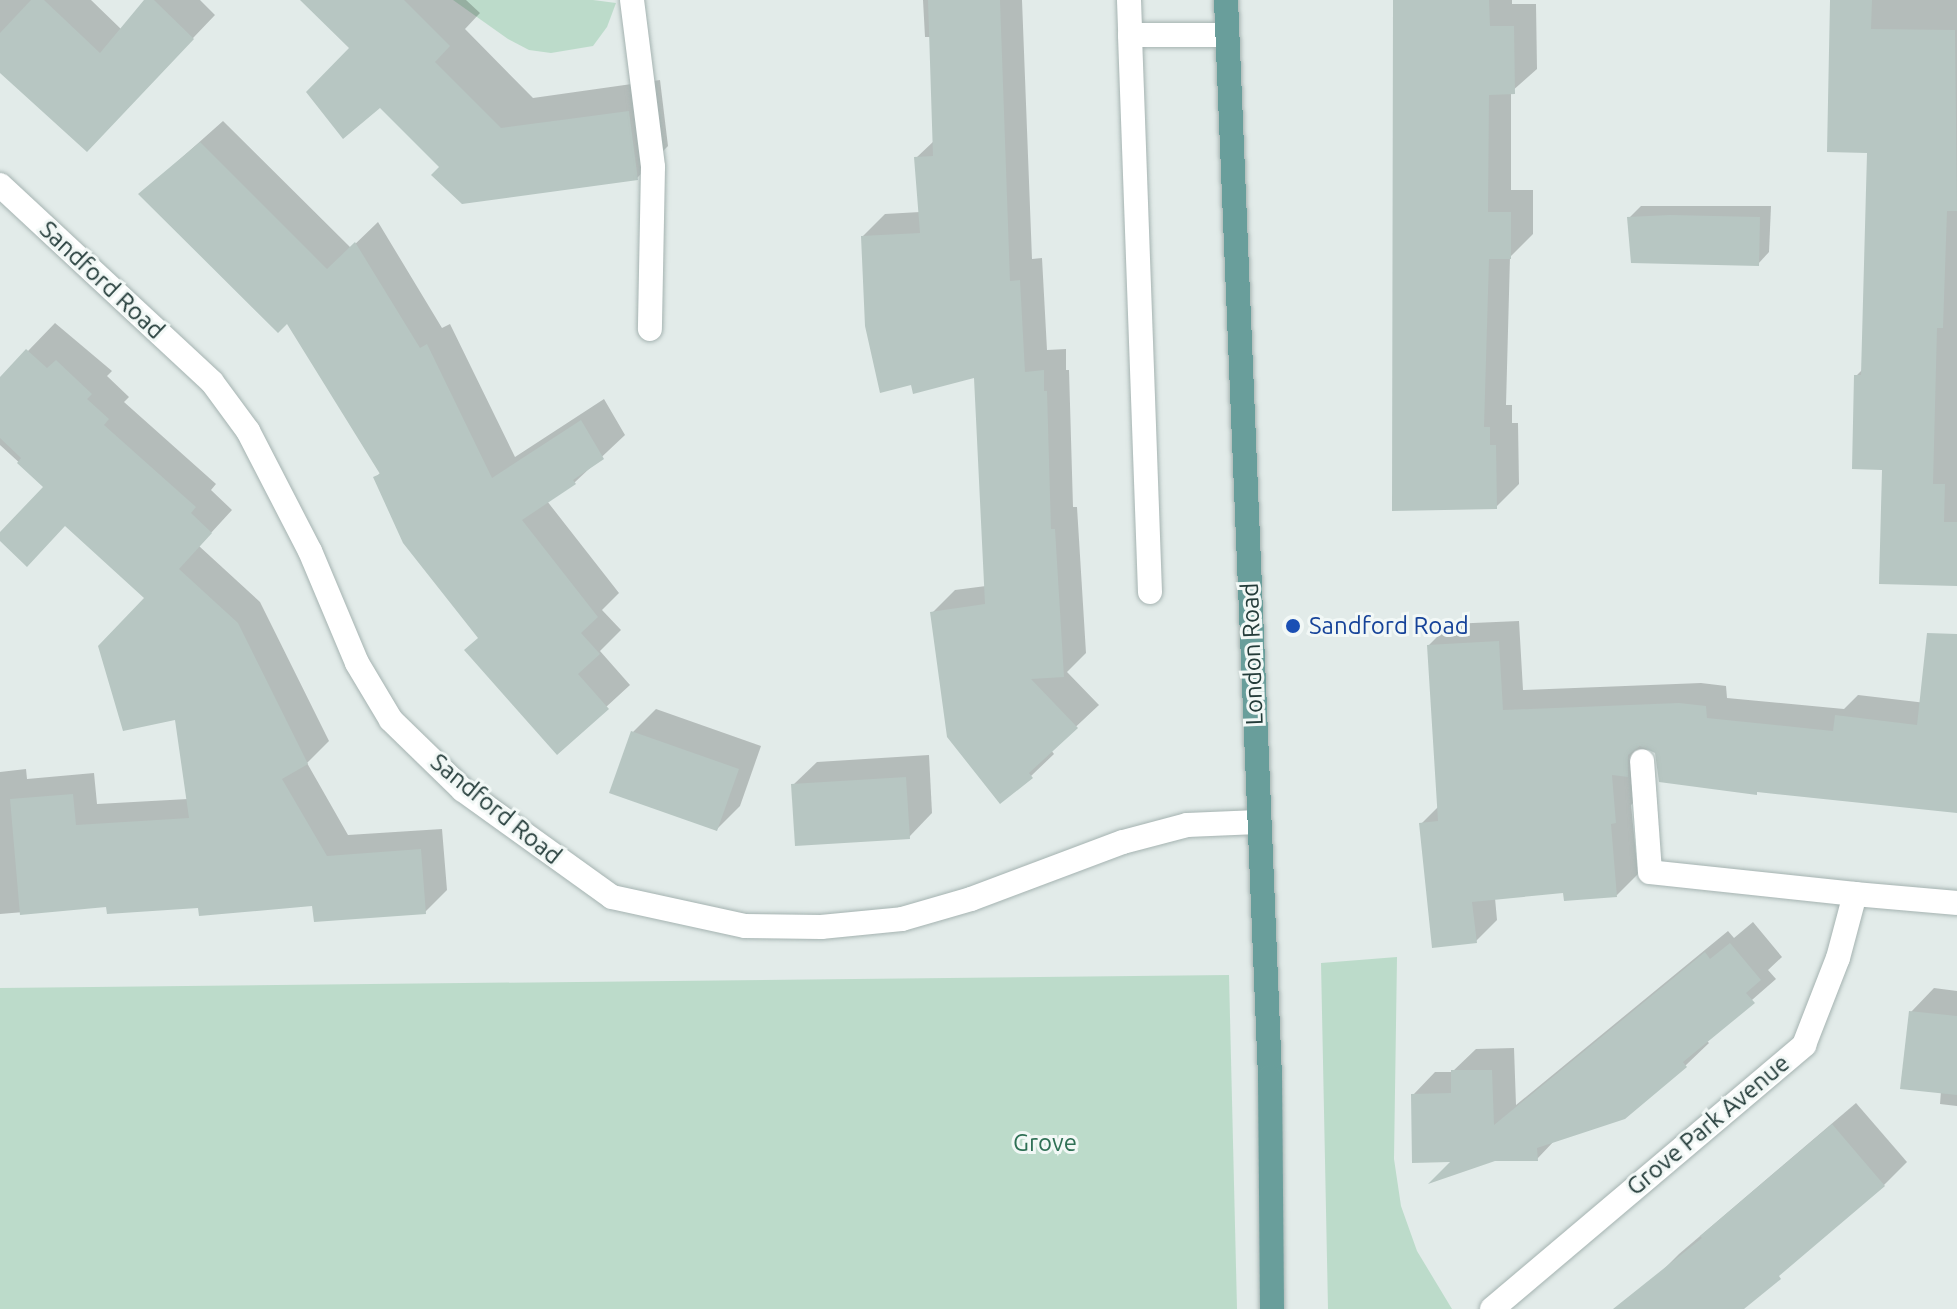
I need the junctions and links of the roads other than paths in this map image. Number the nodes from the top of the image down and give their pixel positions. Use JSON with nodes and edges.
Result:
{"nodes":[{"id":1,"x":632,"y":0,"type":"edge"},
{"id":2,"x":1129,"y":0,"type":"edge"},
{"id":3,"x":1226,"y":0,"type":"edge"},
{"id":4,"x":1130,"y":35,"type":"junction"},
{"id":5,"x":1226,"y":35,"type":"junction"},
{"id":6,"x":0,"y":185,"type":"edge"},
{"id":7,"x":650,"y":329,"type":"dead end"},
{"id":8,"x":1150,"y":592,"type":"dead end"},
{"id":9,"x":1642,"y":761,"type":"dead end"},
{"id":10,"x":1258,"y":822,"type":"junction"},
{"id":11,"x":1855,"y":894,"type":"junction"},
{"id":12,"x":1957,"y":903,"type":"edge"},
{"id":13,"x":1272,"y":1309,"type":"edge"},
{"id":14,"x":1492,"y":1309,"type":"edge"}],
"edges":[{"from":1,"to":7,"type":"street"},
{"from":2,"to":4,"type":"street"},
{"from":3,"to":5,"type":"main road","name":"London Road"},
{"from":4,"to":5,"type":"street"},
{"from":4,"to":8,"type":"street"},
{"from":5,"to":10,"type":"main road","name":"London Road"},
{"from":6,"to":10,"type":"street","name":"Sandford Road"},
{"from":9,"to":11,"type":"street"},
{"from":10,"to":13,"type":"main road","name":"London Road"},
{"from":11,"to":12,"type":"street"},
{"from":11,"to":14,"type":"street","name":"Grove Park Avenue"}]}
